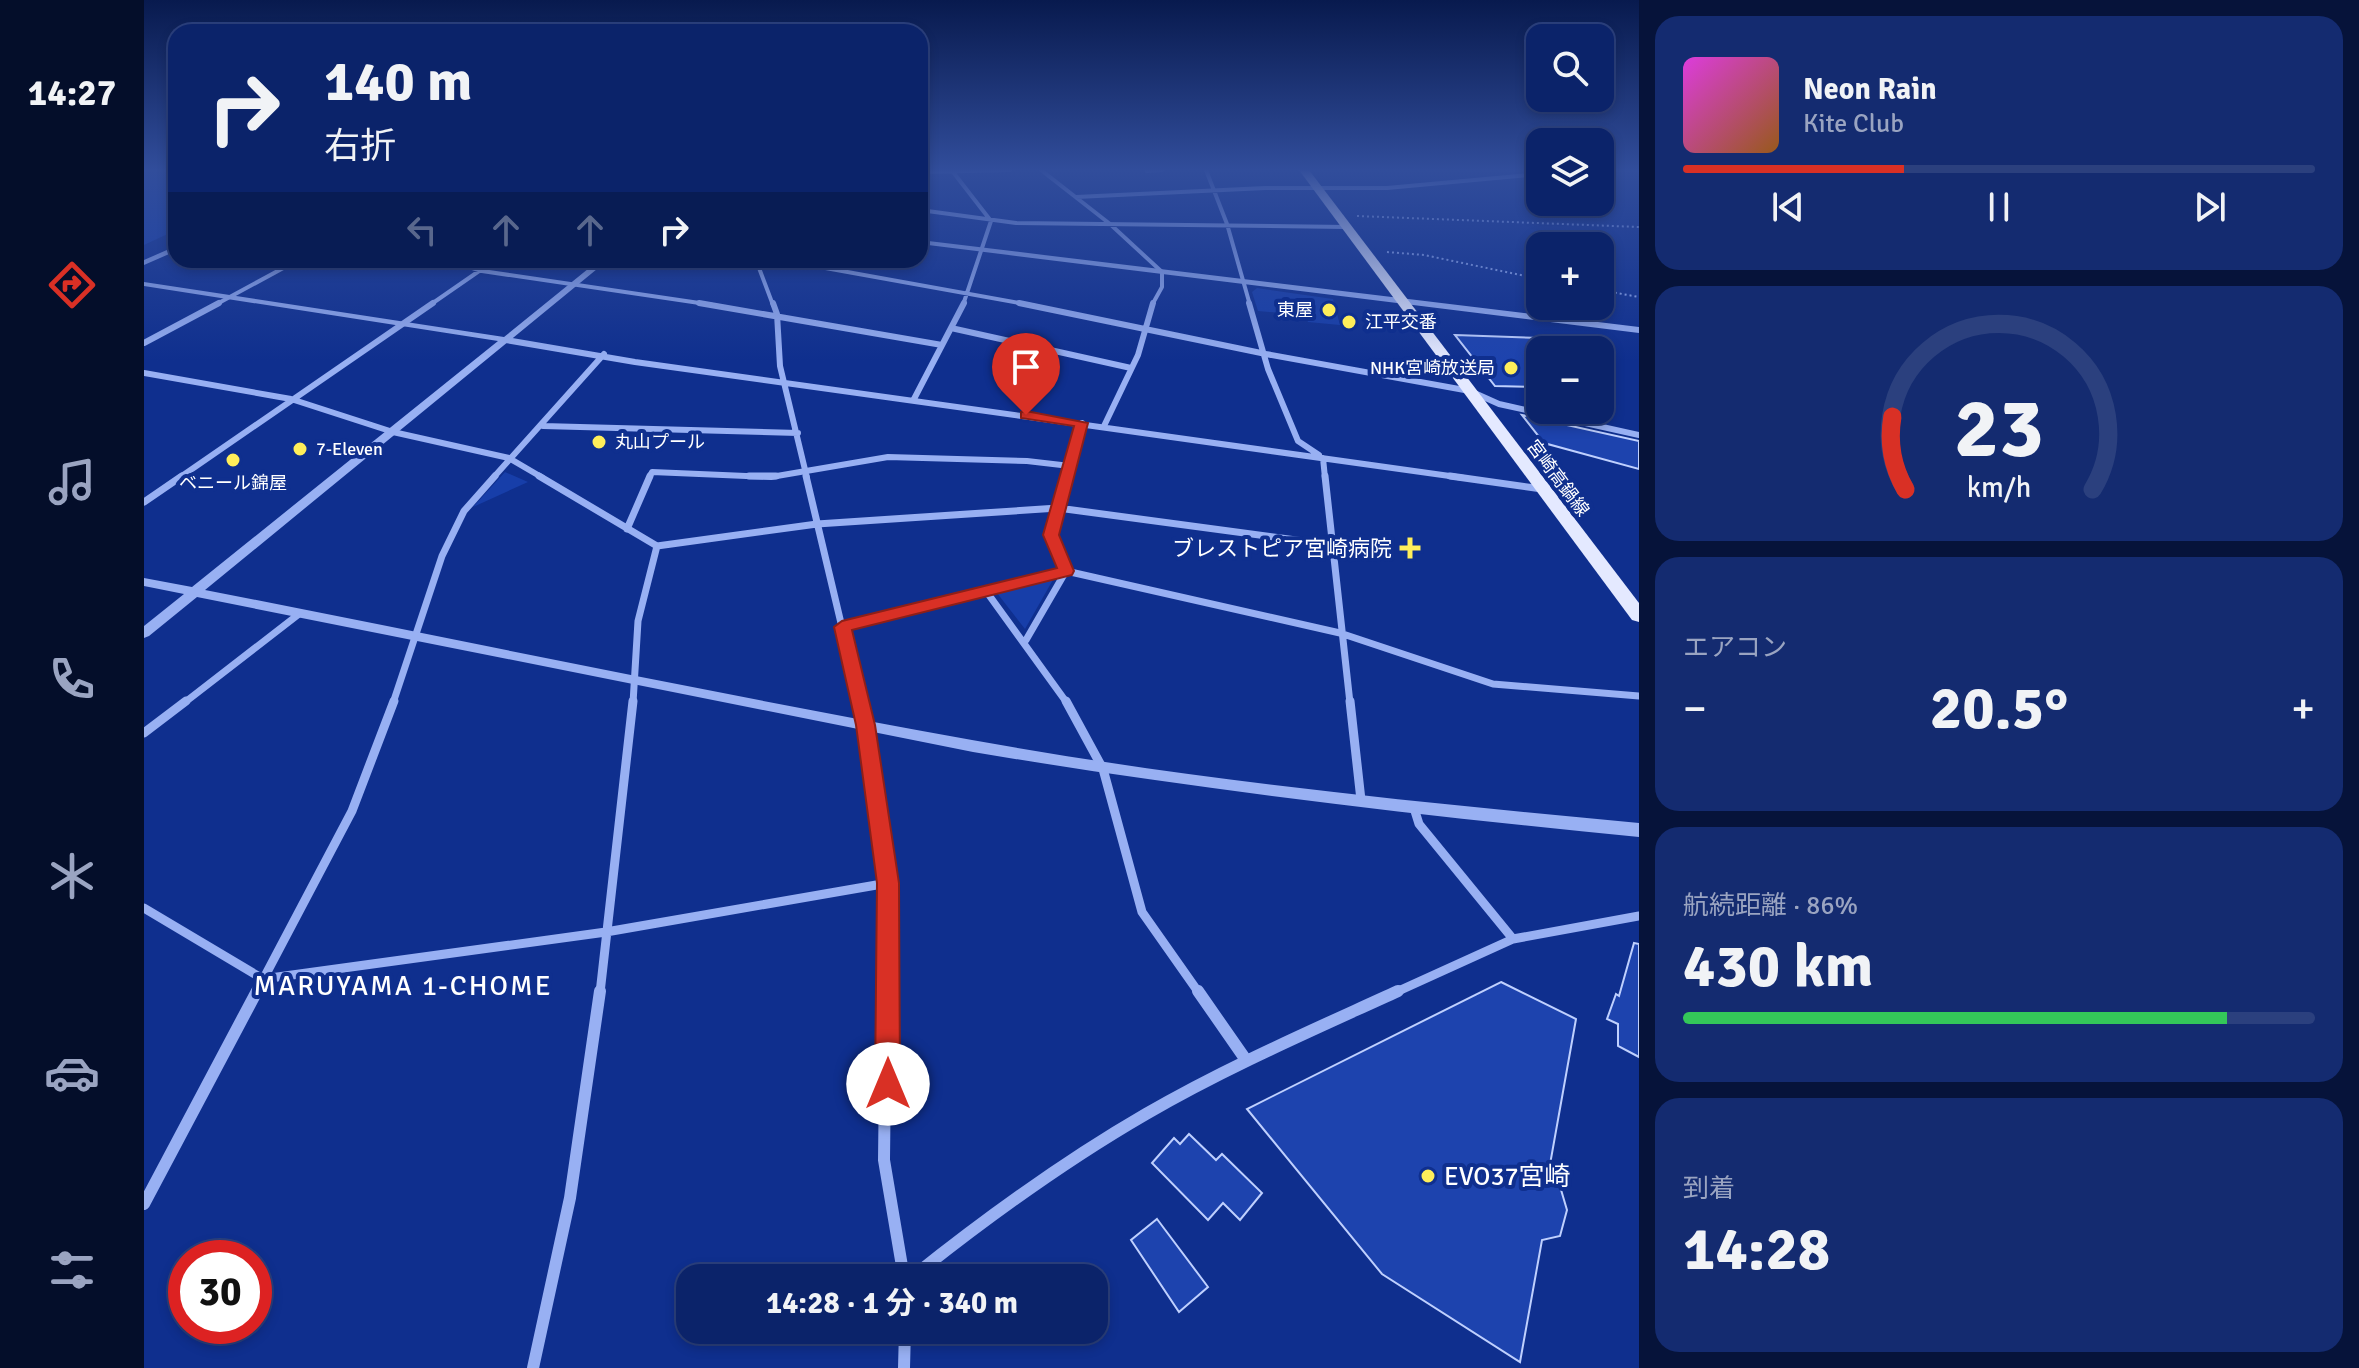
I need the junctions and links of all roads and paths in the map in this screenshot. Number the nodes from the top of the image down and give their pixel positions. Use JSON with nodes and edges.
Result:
{"nodes":[{"id":1,"x":988,"y":234,"type":"edge"},
{"id":2,"x":1121,"y":234,"type":"edge"},
{"id":3,"x":1230,"y":234,"type":"edge"},
{"id":4,"x":1352,"y":234,"type":"edge"},
{"id":5,"x":928,"y":243,"type":"edge"},
{"id":6,"x":984,"y":249,"type":"junction"},
{"id":7,"x":1365,"y":251,"type":"junction"},
{"id":8,"x":168,"y":252,"type":"edge"},
{"id":9,"x":144,"y":263,"type":"edge"},
{"id":10,"x":283,"y":268,"type":"edge"},
{"id":11,"x":472,"y":268,"type":"edge"},
{"id":12,"x":486,"y":268,"type":"edge"},
{"id":13,"x":594,"y":268,"type":"edge"},
{"id":14,"x":759,"y":268,"type":"edge"},
{"id":15,"x":820,"y":268,"type":"edge"},
{"id":16,"x":837,"y":268,"type":"edge"},
{"id":17,"x":482,"y":271,"type":"junction"},
{"id":18,"x":835,"y":271,"type":"junction"},
{"id":19,"x":1162,"y":272,"type":"junction"},
{"id":20,"x":1526,"y":276,"type":"edge"},
{"id":21,"x":1244,"y":283,"type":"junction"},
{"id":22,"x":144,"y":284,"type":"edge"},
{"id":23,"x":572,"y":285,"type":"junction"},
{"id":24,"x":1614,"y":293,"type":"edge"},
{"id":25,"x":969,"y":294,"type":"junction"},
{"id":26,"x":231,"y":296,"type":"junction"},
{"id":27,"x":1639,"y":297,"type":"edge"},
{"id":28,"x":1404,"y":303,"type":"junction"},
{"id":29,"x":777,"y":314,"type":"junction"},
{"id":30,"x":403,"y":324,"type":"junction"},
{"id":31,"x":951,"y":328,"type":"junction"},
{"id":32,"x":1147,"y":329,"type":"junction"},
{"id":33,"x":1639,"y":330,"type":"edge"},
{"id":34,"x":506,"y":340,"type":"junction"},
{"id":35,"x":144,"y":343,"type":"edge"},
{"id":36,"x":942,"y":345,"type":"junction"},
{"id":37,"x":604,"y":354,"type":"junction"},
{"id":38,"x":1266,"y":354,"type":"junction"},
{"id":39,"x":1131,"y":368,"type":"junction"},
{"id":40,"x":144,"y":373,"type":"edge"},
{"id":41,"x":784,"y":382,"type":"junction"},
{"id":42,"x":1470,"y":391,"type":"junction"},
{"id":43,"x":291,"y":399,"type":"junction"},
{"id":44,"x":914,"y":399,"type":"junction"},
{"id":45,"x":1082,"y":423,"type":"junction"},
{"id":46,"x":543,"y":426,"type":"junction"},
{"id":47,"x":1104,"y":426,"type":"junction"},
{"id":48,"x":393,"y":432,"type":"junction"},
{"id":49,"x":798,"y":433,"type":"junction"},
{"id":50,"x":1639,"y":435,"type":"edge"},
{"id":51,"x":509,"y":458,"type":"junction"},
{"id":52,"x":1323,"y":458,"type":"junction"},
{"id":53,"x":1070,"y":466,"type":"junction"},
{"id":54,"x":806,"y":472,"type":"junction"},
{"id":55,"x":1543,"y":489,"type":"junction"},
{"id":56,"x":144,"y":502,"type":"edge"},
{"id":57,"x":1058,"y":508,"type":"junction"},
{"id":58,"x":817,"y":524,"type":"junction"},
{"id":59,"x":627,"y":529,"type":"junction"},
{"id":60,"x":1334,"y":545,"type":"junction"},
{"id":61,"x":657,"y":546,"type":"junction"},
{"id":62,"x":1066,"y":571,"type":"junction"},
{"id":63,"x":144,"y":582,"type":"edge"},
{"id":64,"x":986,"y":591,"type":"junction"},
{"id":65,"x":194,"y":593,"type":"junction"},
{"id":66,"x":299,"y":614,"type":"junction"},
{"id":67,"x":1639,"y":616,"type":"edge"},
{"id":68,"x":842,"y":627,"type":"junction"},
{"id":69,"x":144,"y":633,"type":"edge"},
{"id":70,"x":1340,"y":633,"type":"junction"},
{"id":71,"x":416,"y":637,"type":"junction"},
{"id":72,"x":1026,"y":640,"type":"junction"},
{"id":73,"x":636,"y":677,"type":"junction"},
{"id":74,"x":1639,"y":696,"type":"edge"},
{"id":75,"x":865,"y":725,"type":"junction"},
{"id":76,"x":144,"y":733,"type":"edge"},
{"id":77,"x":1103,"y":769,"type":"junction"},
{"id":78,"x":1361,"y":800,"type":"junction"},
{"id":79,"x":1414,"y":808,"type":"junction"},
{"id":80,"x":1639,"y":830,"type":"edge"},
{"id":81,"x":888,"y":883,"type":"junction"},
{"id":82,"x":144,"y":908,"type":"edge"},
{"id":83,"x":1639,"y":916,"type":"edge"},
{"id":84,"x":606,"y":932,"type":"junction"},
{"id":85,"x":1513,"y":939,"type":"junction"},
{"id":86,"x":263,"y":979,"type":"junction"},
{"id":87,"x":1246,"y":1060,"type":"junction"},
{"id":88,"x":144,"y":1204,"type":"edge"},
{"id":89,"x":902,"y":1264,"type":"edge"},
{"id":90,"x":928,"y":1264,"type":"edge"},
{"id":91,"x":905,"y":1344,"type":"edge"},
{"id":92,"x":533,"y":1368,"type":"edge"},
{"id":93,"x":904,"y":1368,"type":"edge"}],
"edges":[{"from":1,"to":6,"type":"street"},
{"from":2,"to":19,"type":"street"},
{"from":3,"to":21,"type":"street"},
{"from":4,"to":7,"type":"main road","name":"宮崎高鍋線"},
{"from":5,"to":6,"type":"street"},
{"from":6,"to":19,"type":"street"},
{"from":6,"to":25,"type":"street"},
{"from":7,"to":20,"type":"path"},
{"from":7,"to":28,"type":"main road","name":"宮崎高鍋線"},
{"from":8,"to":9,"type":"street"},
{"from":10,"to":26,"type":"street"},
{"from":11,"to":17,"type":"street"},
{"from":12,"to":17,"type":"street"},
{"from":13,"to":23,"type":"street"},
{"from":14,"to":29,"type":"street"},
{"from":15,"to":18,"type":"street"},
{"from":16,"to":18,"type":"street"},
{"from":17,"to":23,"type":"street"},
{"from":17,"to":30,"type":"street"},
{"from":18,"to":25,"type":"street"},
{"from":19,"to":21,"type":"street"},
{"from":19,"to":32,"type":"street"},
{"from":21,"to":28,"type":"street"},
{"from":21,"to":38,"type":"street"},
{"from":22,"to":26,"type":"street"},
{"from":23,"to":29,"type":"street"},
{"from":23,"to":34,"type":"street"},
{"from":24,"to":27,"type":"path"},
{"from":25,"to":31,"type":"street"},
{"from":25,"to":32,"type":"street"},
{"from":26,"to":30,"type":"street"},
{"from":26,"to":35,"type":"street"},
{"from":28,"to":33,"type":"street"},
{"from":28,"to":42,"type":"main road","name":"宮崎高鍋線"},
{"from":29,"to":36,"type":"street"},
{"from":29,"to":41,"type":"street"},
{"from":30,"to":34,"type":"street"},
{"from":30,"to":43,"type":"street"},
{"from":31,"to":36,"type":"street"},
{"from":31,"to":39,"type":"street"},
{"from":32,"to":38,"type":"street"},
{"from":32,"to":39,"type":"street"},
{"from":34,"to":37,"type":"street"},
{"from":34,"to":48,"type":"street"},
{"from":36,"to":44,"type":"street"},
{"from":37,"to":41,"type":"street"},
{"from":37,"to":46,"type":"street"},
{"from":38,"to":42,"type":"street"},
{"from":38,"to":52,"type":"street"},
{"from":39,"to":47,"type":"street"},
{"from":40,"to":43,"type":"street"},
{"from":41,"to":44,"type":"street"},
{"from":41,"to":49,"type":"street"},
{"from":42,"to":50,"type":"street"},
{"from":42,"to":55,"type":"main road","name":"宮崎高鍋線"},
{"from":43,"to":48,"type":"street"},
{"from":43,"to":56,"type":"street"},
{"from":44,"to":45,"type":"street"},
{"from":45,"to":47,"type":"street"},
{"from":45,"to":53,"type":"street"},
{"from":46,"to":49,"type":"street"},
{"from":46,"to":51,"type":"street"},
{"from":47,"to":52,"type":"street"},
{"from":48,"to":51,"type":"street"},
{"from":48,"to":65,"type":"street"},
{"from":49,"to":54,"type":"street"},
{"from":51,"to":59,"type":"street"},
{"from":51,"to":71,"type":"street"},
{"from":52,"to":55,"type":"street"},
{"from":52,"to":60,"type":"street"},
{"from":53,"to":54,"type":"street"},
{"from":53,"to":57,"type":"street"},
{"from":54,"to":58,"type":"street"},
{"from":54,"to":59,"type":"street"},
{"from":55,"to":67,"type":"main road","name":"宮崎高鍋線"},
{"from":57,"to":58,"type":"street"},
{"from":57,"to":60,"type":"street"},
{"from":57,"to":62,"type":"street"},
{"from":58,"to":61,"type":"street"},
{"from":58,"to":68,"type":"street"},
{"from":59,"to":61,"type":"street"},
{"from":60,"to":70,"type":"street"},
{"from":61,"to":73,"type":"street"},
{"from":62,"to":64,"type":"street"},
{"from":62,"to":70,"type":"street"},
{"from":62,"to":72,"type":"street"},
{"from":63,"to":65,"type":"street"},
{"from":64,"to":68,"type":"street"},
{"from":64,"to":72,"type":"street"},
{"from":65,"to":66,"type":"street"},
{"from":65,"to":69,"type":"street"},
{"from":66,"to":71,"type":"street"},
{"from":66,"to":76,"type":"street"},
{"from":68,"to":75,"type":"street"},
{"from":70,"to":74,"type":"street"},
{"from":70,"to":78,"type":"street"},
{"from":71,"to":73,"type":"street"},
{"from":71,"to":86,"type":"street"},
{"from":72,"to":77,"type":"street"},
{"from":73,"to":75,"type":"street"},
{"from":73,"to":84,"type":"street"},
{"from":75,"to":77,"type":"street"},
{"from":75,"to":81,"type":"street"},
{"from":77,"to":78,"type":"street"},
{"from":77,"to":87,"type":"street"},
{"from":78,"to":79,"type":"street"},
{"from":79,"to":80,"type":"street"},
{"from":79,"to":85,"type":"street"},
{"from":81,"to":84,"type":"street"},
{"from":81,"to":89,"type":"street"},
{"from":82,"to":86,"type":"street"},
{"from":83,"to":85,"type":"street"},
{"from":84,"to":86,"type":"street"},
{"from":84,"to":92,"type":"street"},
{"from":85,"to":87,"type":"street"},
{"from":86,"to":88,"type":"street"},
{"from":87,"to":90,"type":"street"},
{"from":91,"to":93,"type":"street"}]}
